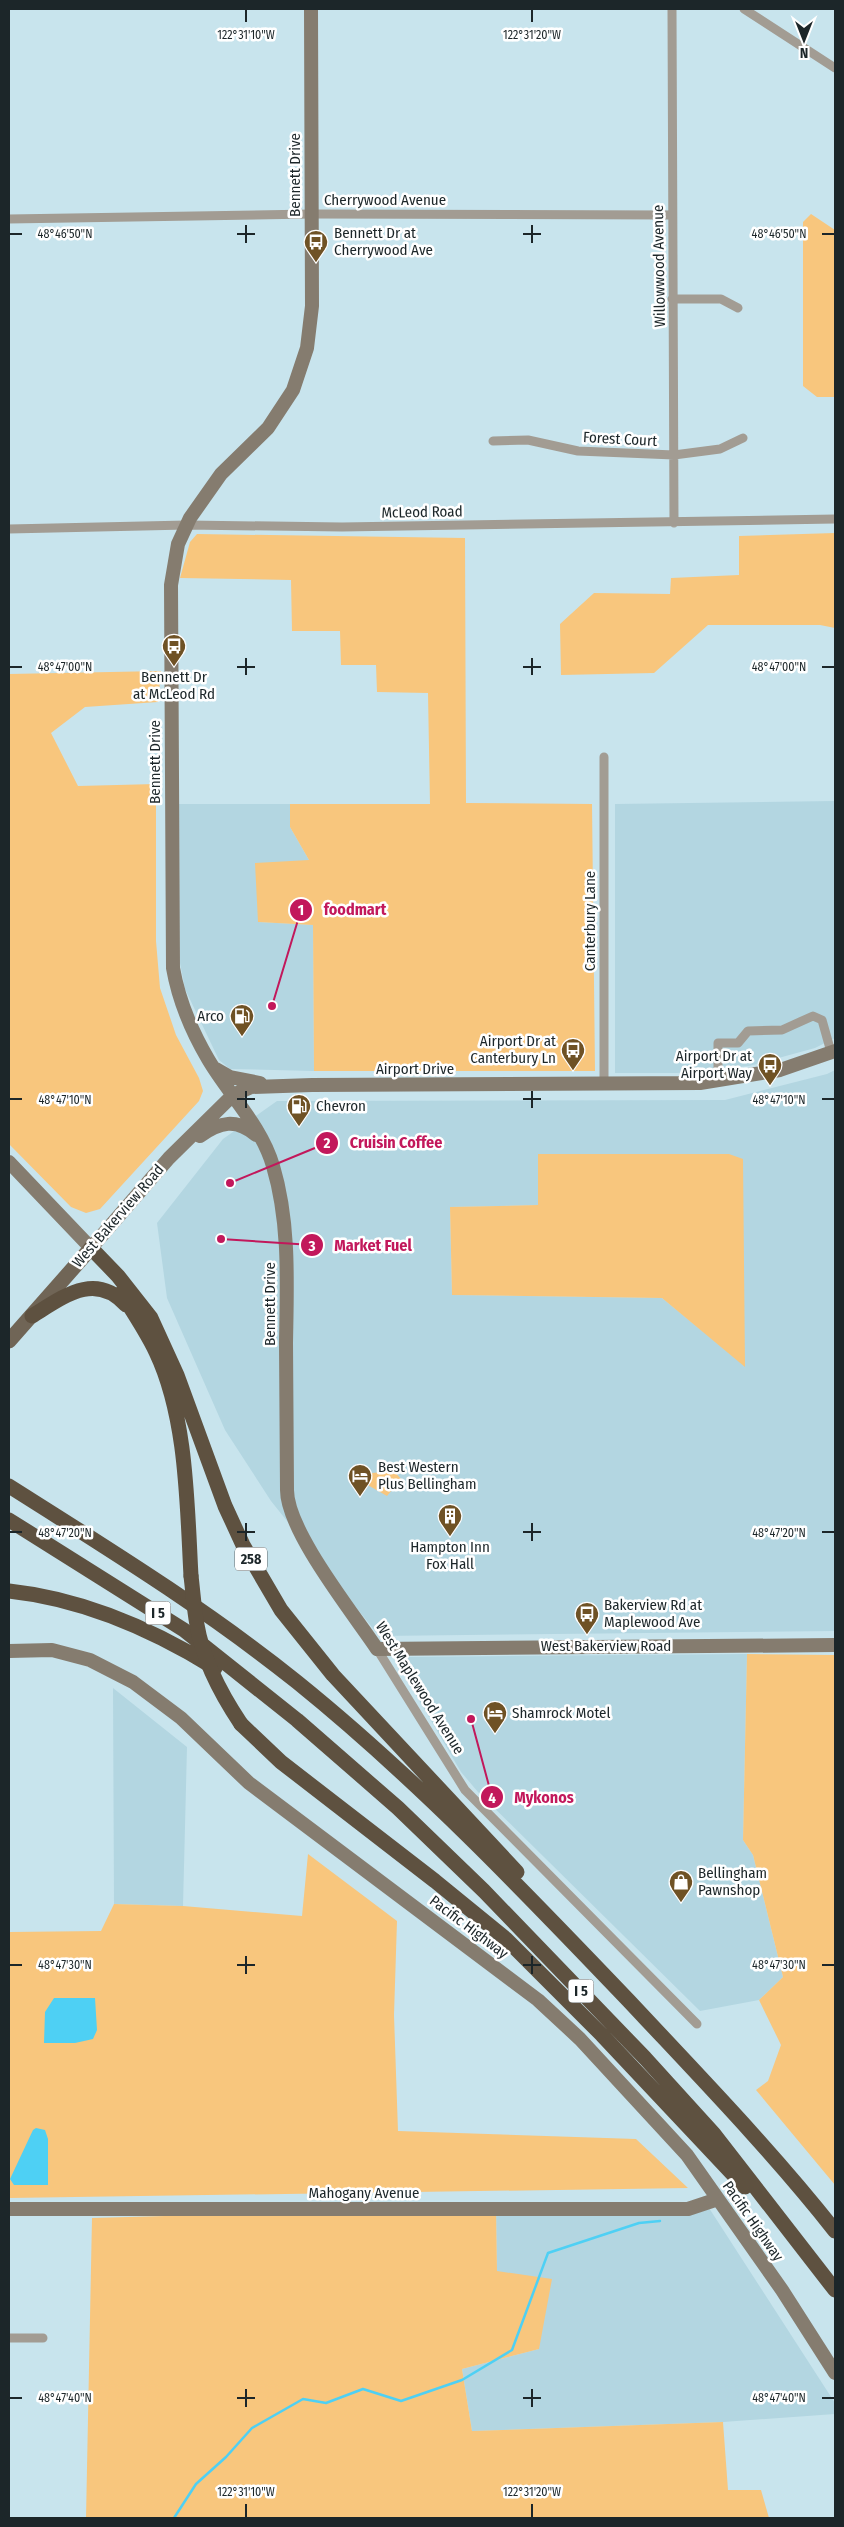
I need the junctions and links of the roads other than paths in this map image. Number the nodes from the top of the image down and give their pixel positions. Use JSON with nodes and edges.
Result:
{"nodes":[{"id":1,"x":311,"y":9,"type":"edge"},
{"id":2,"x":672,"y":9,"type":"edge"},
{"id":3,"x":744,"y":9,"type":"edge"},
{"id":4,"x":835,"y":68,"type":"edge"},
{"id":5,"x":312,"y":214,"type":"junction"},
{"id":6,"x":672,"y":215,"type":"junction"},
{"id":7,"x":9,"y":219,"type":"edge"},
{"id":8,"x":672,"y":299,"type":"junction"},
{"id":9,"x":738,"y":308,"type":"dead end"},
{"id":10,"x":743,"y":438,"type":"dead end"},
{"id":11,"x":493,"y":441,"type":"dead end"},
{"id":12,"x":674,"y":455,"type":"junction"},
{"id":13,"x":835,"y":519,"type":"edge"},
{"id":14,"x":674,"y":523,"type":"junction"},
{"id":15,"x":187,"y":525,"type":"junction"},
{"id":16,"x":9,"y":528,"type":"edge"},
{"id":17,"x":604,"y":757,"type":"dead end"},
{"id":18,"x":833,"y":1051,"type":"edge"},
{"id":19,"x":212,"y":1066,"type":"junction"},
{"id":20,"x":718,"y":1082,"type":"junction"},
{"id":21,"x":604,"y":1084,"type":"junction"},
{"id":22,"x":276,"y":1085,"type":"junction"},
{"id":23,"x":233,"y":1095,"type":"junction"},
{"id":24,"x":263,"y":1142,"type":"junction"},
{"id":25,"x":169,"y":1158,"type":"junction"},
{"id":26,"x":9,"y":1162,"type":"edge"},
{"id":27,"x":91,"y":1248,"type":"junction"},
{"id":28,"x":32,"y":1316,"type":"junction"},
{"id":29,"x":136,"y":1316,"type":"junction"},
{"id":30,"x":9,"y":1341,"type":"edge"},
{"id":31,"x":9,"y":1486,"type":"edge"},
{"id":32,"x":287,"y":1500,"type":"joint"},
{"id":33,"x":9,"y":1520,"type":"edge"},
{"id":34,"x":9,"y":1591,"type":"edge"},
{"id":35,"x":835,"y":1645,"type":"edge"},
{"id":36,"x":377,"y":1649,"type":"junction"},
{"id":37,"x":9,"y":1652,"type":"edge"},
{"id":38,"x":297,"y":1720,"type":"junction"},
{"id":39,"x":584,"y":1954,"type":"junction"},
{"id":40,"x":697,"y":2024,"type":"dead end"},
{"id":41,"x":718,"y":2199,"type":"junction"},
{"id":42,"x":9,"y":2209,"type":"edge"},
{"id":43,"x":835,"y":2231,"type":"edge"},
{"id":44,"x":808,"y":2254,"type":"junction"},
{"id":45,"x":835,"y":2290,"type":"edge"},
{"id":46,"x":9,"y":2338,"type":"edge"},
{"id":47,"x":43,"y":2338,"type":"dead end"},
{"id":48,"x":835,"y":2373,"type":"edge"}],
"edges":[{"from":1,"to":5,"type":"street","name":"Bennett Drive"},
{"from":2,"to":6,"type":"street","name":"Willowwood Avenue"},
{"from":3,"to":4,"type":"street"},
{"from":5,"to":6,"type":"street","name":"Cherrywood Avenue"},
{"from":5,"to":7,"type":"street","name":"Cherrywood Avenue"},
{"from":5,"to":15,"type":"street","name":"Bennett Drive"},
{"from":6,"to":8,"type":"street","name":"Willowwood Avenue"},
{"from":8,"to":9,"type":"street"},
{"from":8,"to":12,"type":"street","name":"Willowwood Avenue"},
{"from":10,"to":12,"type":"street","name":"Forest Court"},
{"from":11,"to":12,"type":"street","name":"Forest Court"},
{"from":12,"to":14,"type":"street","name":"Willowwood Avenue"},
{"from":13,"to":14,"type":"street","name":"McLeod Road"},
{"from":14,"to":15,"type":"street","name":"McLeod Road"},
{"from":15,"to":16,"type":"street","name":"McLeod Road"},
{"from":15,"to":19,"type":"street","name":"Bennett Drive"},
{"from":17,"to":21,"type":"street","name":"Canterbury Lane"},
{"from":18,"to":20,"type":"street","name":"Airport Drive"},
{"from":18,"to":20,"type":"street"},
{"from":19,"to":22,"type":"street"},
{"from":19,"to":23,"type":"street","name":"Bennett Drive"},
{"from":20,"to":21,"type":"street","name":"Airport Drive"},
{"from":21,"to":22,"type":"street","name":"Airport Drive"},
{"from":22,"to":23,"type":"street","name":"Airport Drive"},
{"from":23,"to":24,"type":"street","name":"Bennett Drive"},
{"from":23,"to":25,"type":"street","name":"West Bakerview Road"},
{"from":24,"to":25,"type":"street"},
{"from":24,"to":32,"type":"street","name":"Bennett Drive"},
{"from":25,"to":27,"type":"street","name":"West Bakerview Road"},
{"from":26,"to":27,"type":"street"},
{"from":27,"to":28,"type":"main road","name":"West Bakerview Road"},
{"from":27,"to":29,"type":"highway"},
{"from":27,"to":39,"type":"highway","number":"258"},
{"from":28,"to":29,"type":"highway"},
{"from":28,"to":30,"type":"main road","name":"West Bakerview Road"},
{"from":29,"to":44,"type":"highway","bridge":true},
{"from":31,"to":39,"type":"highway","number":"I 5"},
{"from":32,"to":36,"type":"street","name":"West Maplewood Avenue"},
{"from":33,"to":38,"type":"highway","number":"I 5"},
{"from":34,"to":38,"type":"highway"},
{"from":35,"to":36,"type":"street","name":"West Bakerview Road"},
{"from":36,"to":40,"type":"street","name":"West Maplewood Avenue"},
{"from":37,"to":41,"type":"street","name":"Pacific Highway"},
{"from":38,"to":44,"type":"highway","number":"I 5"},
{"from":39,"to":43,"type":"highway","number":"I 5"},
{"from":41,"to":42,"type":"street","name":"Mahogany Avenue"},
{"from":41,"to":48,"type":"street","name":"Pacific Highway"},
{"from":44,"to":45,"type":"highway","number":"I 5"},
{"from":46,"to":47,"type":"street"}]}
